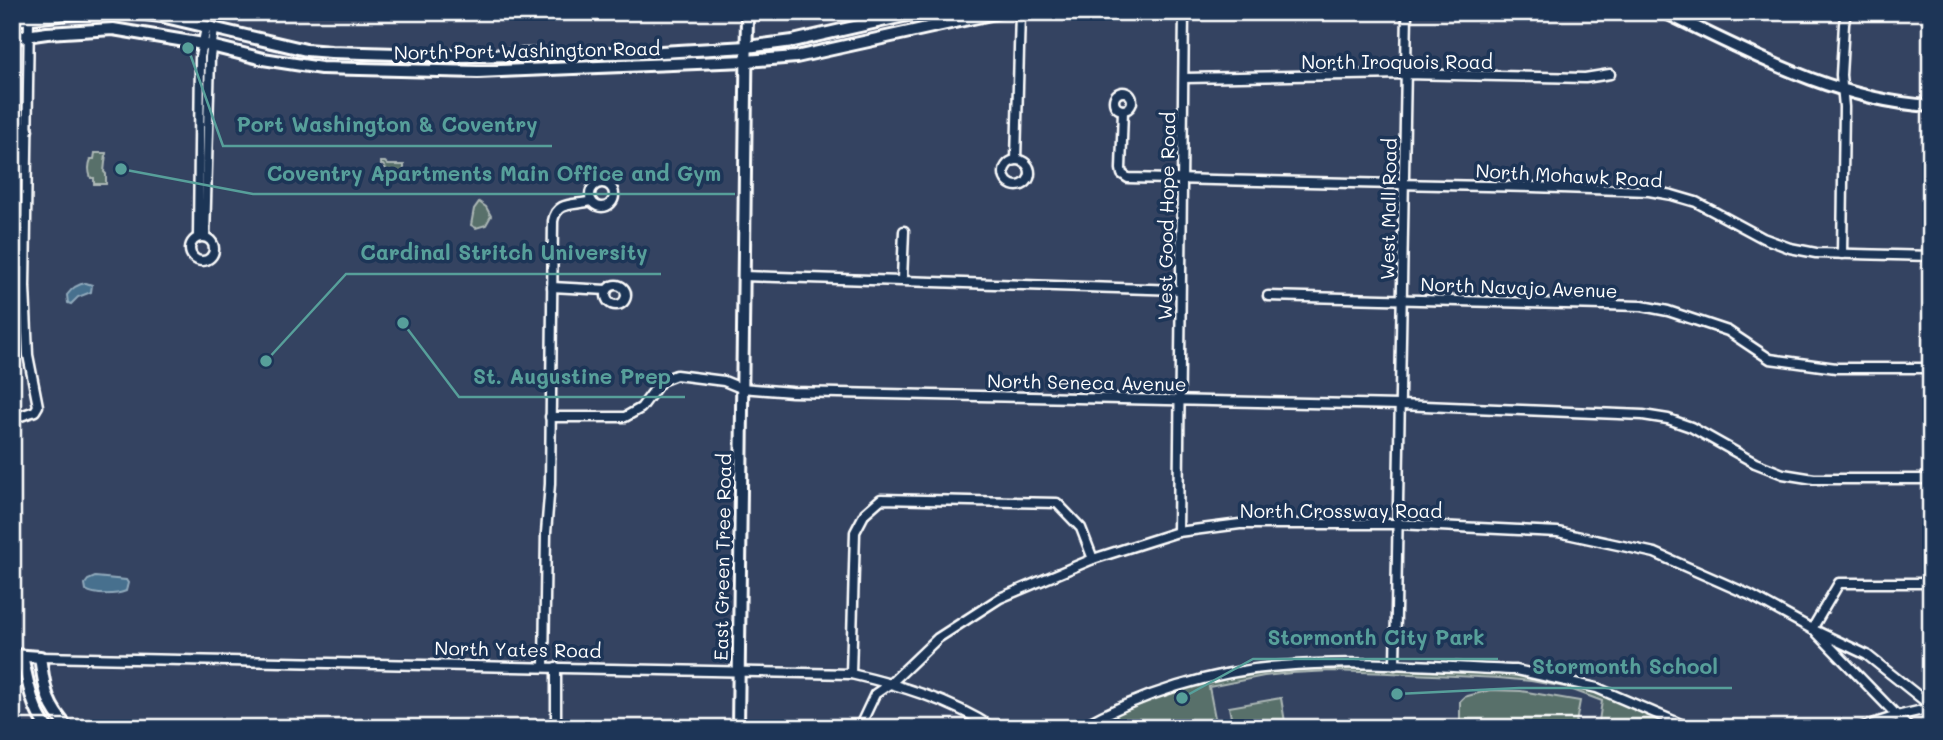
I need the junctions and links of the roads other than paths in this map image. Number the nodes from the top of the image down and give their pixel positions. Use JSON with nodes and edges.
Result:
{"nodes":[{"id":1,"x":87,"y":12,"type":"edge"},
{"id":2,"x":130,"y":12,"type":"edge"},
{"id":3,"x":747,"y":12,"type":"edge"},
{"id":4,"x":921,"y":12,"type":"edge"},
{"id":5,"x":1000,"y":12,"type":"edge"},
{"id":6,"x":1020,"y":12,"type":"edge"},
{"id":7,"x":1187,"y":12,"type":"edge"},
{"id":8,"x":1407,"y":12,"type":"edge"},
{"id":9,"x":1664,"y":12,"type":"edge"},
{"id":10,"x":1846,"y":12,"type":"edge"},
{"id":11,"x":963,"y":16,"type":"edge"},
{"id":12,"x":29,"y":18,"type":"junction"},
{"id":13,"x":12,"y":20,"type":"edge"},
{"id":14,"x":210,"y":29,"type":"junction"},
{"id":15,"x":30,"y":35,"type":"junction"},
{"id":16,"x":12,"y":38,"type":"edge"},
{"id":17,"x":793,"y":41,"type":"junction"},
{"id":18,"x":207,"y":45,"type":"junction"},
{"id":19,"x":747,"y":47,"type":"junction"},
{"id":20,"x":796,"y":57,"type":"junction"},
{"id":21,"x":746,"y":61,"type":"junction"},
{"id":22,"x":1405,"y":74,"type":"junction"},
{"id":23,"x":1610,"y":74,"type":"dead end"},
{"id":24,"x":1184,"y":78,"type":"junction"},
{"id":25,"x":1843,"y":90,"type":"junction"},
{"id":26,"x":1931,"y":106,"type":"edge"},
{"id":27,"x":1123,"y":110,"type":"dead end"},
{"id":28,"x":28,"y":130,"type":"junction"},
{"id":29,"x":12,"y":131,"type":"edge"},
{"id":30,"x":1016,"y":160,"type":"dead end"},
{"id":31,"x":1182,"y":181,"type":"junction"},
{"id":32,"x":1404,"y":185,"type":"junction"},
{"id":33,"x":591,"y":201,"type":"dead end"},
{"id":34,"x":904,"y":231,"type":"dead end"},
{"id":35,"x":202,"y":237,"type":"dead end"},
{"id":36,"x":1842,"y":254,"type":"junction"},
{"id":37,"x":1931,"y":256,"type":"edge"},
{"id":38,"x":743,"y":276,"type":"junction"},
{"id":39,"x":902,"y":280,"type":"junction"},
{"id":40,"x":552,"y":287,"type":"junction"},
{"id":41,"x":1180,"y":289,"type":"junction"},
{"id":42,"x":607,"y":290,"type":"dead end"},
{"id":43,"x":1268,"y":296,"type":"dead end"},
{"id":44,"x":1402,"y":299,"type":"junction"},
{"id":45,"x":1931,"y":369,"type":"edge"},
{"id":46,"x":741,"y":388,"type":"junction"},
{"id":47,"x":1180,"y":400,"type":"junction"},
{"id":48,"x":1401,"y":405,"type":"junction"},
{"id":49,"x":550,"y":417,"type":"junction"},
{"id":50,"x":12,"y":419,"type":"edge"},
{"id":51,"x":1931,"y":479,"type":"edge"},
{"id":52,"x":1398,"y":524,"type":"junction"},
{"id":53,"x":1178,"y":532,"type":"junction"},
{"id":54,"x":1093,"y":559,"type":"junction"},
{"id":55,"x":1931,"y":583,"type":"edge"},
{"id":56,"x":1812,"y":629,"type":"junction"},
{"id":57,"x":27,"y":656,"type":"edge"},
{"id":58,"x":1395,"y":665,"type":"junction"},
{"id":59,"x":544,"y":666,"type":"junction"},
{"id":60,"x":556,"y":667,"type":"junction"},
{"id":61,"x":739,"y":671,"type":"junction"},
{"id":62,"x":850,"y":674,"type":"junction"},
{"id":63,"x":891,"y":683,"type":"junction"},
{"id":64,"x":1931,"y":707,"type":"edge"},
{"id":65,"x":1897,"y":716,"type":"junction"},
{"id":66,"x":47,"y":728,"type":"edge"},
{"id":67,"x":68,"y":728,"type":"edge"},
{"id":68,"x":556,"y":728,"type":"edge"},
{"id":69,"x":738,"y":728,"type":"edge"},
{"id":70,"x":859,"y":728,"type":"edge"},
{"id":71,"x":993,"y":728,"type":"edge"},
{"id":72,"x":1079,"y":728,"type":"edge"},
{"id":73,"x":1690,"y":728,"type":"edge"},
{"id":74,"x":1860,"y":728,"type":"edge"},
{"id":75,"x":1909,"y":728,"type":"edge"}],
"edges":[{"from":1,"to":12,"type":"main road"},
{"from":2,"to":14,"type":"main road","name":"North Port Washington Road"},
{"from":3,"to":19,"type":"main road","name":"East Green Tree Road"},
{"from":4,"to":17,"type":"main road","name":"North Port Washington Road"},
{"from":5,"to":11,"type":"main road","name":"North Port Washington Road"},
{"from":6,"to":30,"type":"street"},
{"from":7,"to":24,"type":"street","name":"West Good Hope Road"},
{"from":8,"to":22,"type":"street","name":"West Mall Road"},
{"from":9,"to":25,"type":"main road"},
{"from":10,"to":25,"type":"street"},
{"from":11,"to":20,"type":"main road","name":"North Port Washington Road"},
{"from":12,"to":13,"type":"main road"},
{"from":12,"to":15,"type":"street"},
{"from":14,"to":18,"type":"street"},
{"from":14,"to":19,"type":"main road","name":"North Port Washington Road"},
{"from":15,"to":16,"type":"main road","name":"North Port Washington Road"},
{"from":15,"to":18,"type":"main road","name":"North Port Washington Road"},
{"from":15,"to":28,"type":"street"},
{"from":17,"to":19,"type":"main road","name":"North Port Washington Road"},
{"from":17,"to":20,"type":"main road"},
{"from":18,"to":21,"type":"main road","name":"North Port Washington Road"},
{"from":18,"to":35,"type":"street"},
{"from":19,"to":21,"type":"main road","name":"East Green Tree Road"},
{"from":20,"to":21,"type":"main road","name":"North Port Washington Road"},
{"from":21,"to":38,"type":"main road","name":"East Green Tree Road"},
{"from":22,"to":23,"type":"street","name":"North Iroquois Road"},
{"from":22,"to":24,"type":"street","name":"North Iroquois Road"},
{"from":22,"to":32,"type":"street","name":"West Mall Road"},
{"from":24,"to":31,"type":"street","name":"West Good Hope Road"},
{"from":25,"to":26,"type":"main road"},
{"from":25,"to":36,"type":"street"},
{"from":27,"to":31,"type":"street","name":"North Mohawk Road"},
{"from":28,"to":29,"type":"street"},
{"from":28,"to":50,"type":"street"},
{"from":31,"to":32,"type":"street","name":"North Mohawk Road"},
{"from":31,"to":41,"type":"street","name":"West Good Hope Road"},
{"from":32,"to":36,"type":"street","name":"North Mohawk Road"},
{"from":32,"to":44,"type":"street","name":"West Mall Road"},
{"from":33,"to":40,"type":"street"},
{"from":34,"to":39,"type":"street"},
{"from":36,"to":37,"type":"street","name":"North Mohawk Road"},
{"from":38,"to":39,"type":"street"},
{"from":38,"to":46,"type":"main road","name":"East Green Tree Road"},
{"from":39,"to":41,"type":"street"},
{"from":40,"to":42,"type":"street"},
{"from":40,"to":49,"type":"street"},
{"from":41,"to":47,"type":"street","name":"West Good Hope Road"},
{"from":43,"to":44,"type":"street","name":"North Navajo Avenue"},
{"from":44,"to":45,"type":"street","name":"North Navajo Avenue"},
{"from":44,"to":48,"type":"street","name":"West Mall Road"},
{"from":46,"to":47,"type":"street","name":"North Seneca Avenue"},
{"from":46,"to":49,"type":"street","name":"North Seneca Avenue"},
{"from":46,"to":61,"type":"main road","name":"East Green Tree Road"},
{"from":47,"to":48,"type":"street","name":"North Seneca Avenue"},
{"from":47,"to":53,"type":"street","name":"West Good Hope Road"},
{"from":48,"to":51,"type":"street","name":"North Seneca Avenue"},
{"from":48,"to":52,"type":"street","name":"West Mall Road"},
{"from":49,"to":59,"type":"street"},
{"from":52,"to":53,"type":"street","name":"North Crossway Road"},
{"from":52,"to":56,"type":"street","name":"North Crossway Road"},
{"from":52,"to":58,"type":"street","name":"West Mall Road"},
{"from":53,"to":54,"type":"street","name":"North Crossway Road"},
{"from":54,"to":62,"type":"street"},
{"from":54,"to":63,"type":"street","name":"North Crossway Road"},
{"from":55,"to":56,"type":"street"},
{"from":56,"to":64,"type":"street","name":"North Crossway Road"},
{"from":56,"to":65,"type":"street","name":"North Crossway Road"},
{"from":57,"to":59,"type":"street","name":"North Yates Road"},
{"from":57,"to":66,"type":"main road"},
{"from":57,"to":67,"type":"main road"},
{"from":58,"to":72,"type":"street"},
{"from":58,"to":73,"type":"street"},
{"from":59,"to":60,"type":"street","name":"North Yates Road"},
{"from":60,"to":61,"type":"street","name":"North Yates Road"},
{"from":60,"to":68,"type":"street"},
{"from":61,"to":62,"type":"street","name":"North Yates Road"},
{"from":61,"to":69,"type":"main road","name":"East Green Tree Road"},
{"from":62,"to":63,"type":"street","name":"North Yates Road"},
{"from":63,"to":70,"type":"street","name":"North Crossway Road"},
{"from":63,"to":71,"type":"street","name":"North Yates Road"},
{"from":64,"to":65,"type":"street"},
{"from":65,"to":74,"type":"street"},
{"from":65,"to":75,"type":"street","name":"North Crossway Road"}]}
